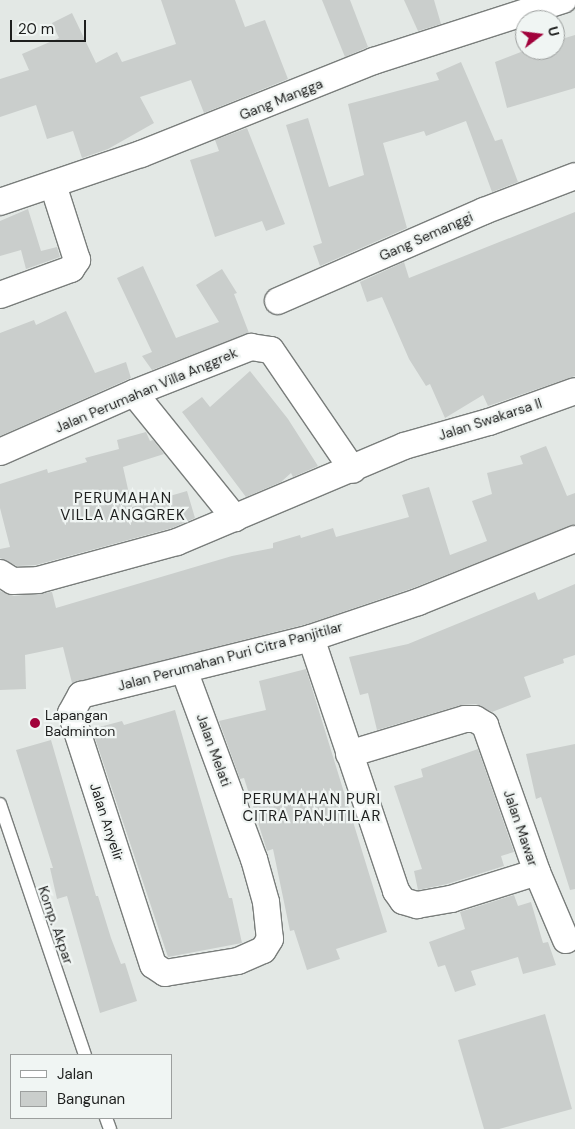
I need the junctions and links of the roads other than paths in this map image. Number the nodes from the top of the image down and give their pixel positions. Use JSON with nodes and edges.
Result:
{"nodes":[{"id":1,"x":563,"y":0,"type":"edge"},
{"id":2,"x":575,"y":176,"type":"edge"},
{"id":3,"x":53,"y":185,"type":"junction"},
{"id":4,"x":0,"y":202,"type":"edge"},
{"id":5,"x":0,"y":295,"type":"edge"},
{"id":6,"x":278,"y":301,"type":"dead end"},
{"id":7,"x":575,"y":390,"type":"edge"},
{"id":8,"x":134,"y":393,"type":"junction"},
{"id":9,"x":0,"y":452,"type":"edge"},
{"id":10,"x":353,"y":470,"type":"junction"},
{"id":11,"x":235,"y":518,"type":"junction"},
{"id":12,"x":575,"y":539,"type":"edge"},
{"id":13,"x":0,"y":573,"type":"edge"},
{"id":14,"x":311,"y":638,"type":"junction"},
{"id":15,"x":184,"y":670,"type":"junction"},
{"id":16,"x":81,"y":694,"type":"joint"},
{"id":17,"x":349,"y":754,"type":"junction"},
{"id":18,"x":0,"y":804,"type":"edge"},
{"id":19,"x":536,"y":872,"type":"junction"},
{"id":20,"x":566,"y":940,"type":"dead end"},
{"id":21,"x":148,"y":951,"type":"joint"},
{"id":22,"x":85,"y":1054,"type":"edge"}],
"edges":[{"from":1,"to":3,"type":"street","name":"Gang Mangga"},
{"from":2,"to":6,"type":"street","name":"Gang Semanggi"},
{"from":3,"to":4,"type":"street","name":"Gang Mangga"},
{"from":3,"to":5,"type":"street"},
{"from":7,"to":10,"type":"street","name":"Jalan Swakarsa II"},
{"from":8,"to":9,"type":"street","name":"Jalan Perumahan Villa Anggrek"},
{"from":8,"to":10,"type":"street","name":"Jalan Perumahan Villa Anggrek"},
{"from":8,"to":11,"type":"street"},
{"from":10,"to":11,"type":"street"},
{"from":11,"to":13,"type":"street"},
{"from":12,"to":14,"type":"street","name":"Jalan Perumahan Puri Citra Panjitilar"},
{"from":14,"to":15,"type":"street","name":"Jalan Perumahan Puri Citra Panjitilar"},
{"from":14,"to":17,"type":"street","name":"Jalan Mawar"},
{"from":15,"to":16,"type":"street","name":"Jalan Perumahan Puri Citra Panjitilar"},
{"from":15,"to":21,"type":"street","name":"Jalan Melati"},
{"from":16,"to":21,"type":"street","name":"Jalan Anyelir"},
{"from":17,"to":19,"type":"street","name":"Jalan Mawar"},
{"from":17,"to":19,"type":"street","name":"Jalan Mawar"},
{"from":18,"to":22,"type":"lane","name":"Komp. Akpar"},
{"from":19,"to":20,"type":"street"}]}
